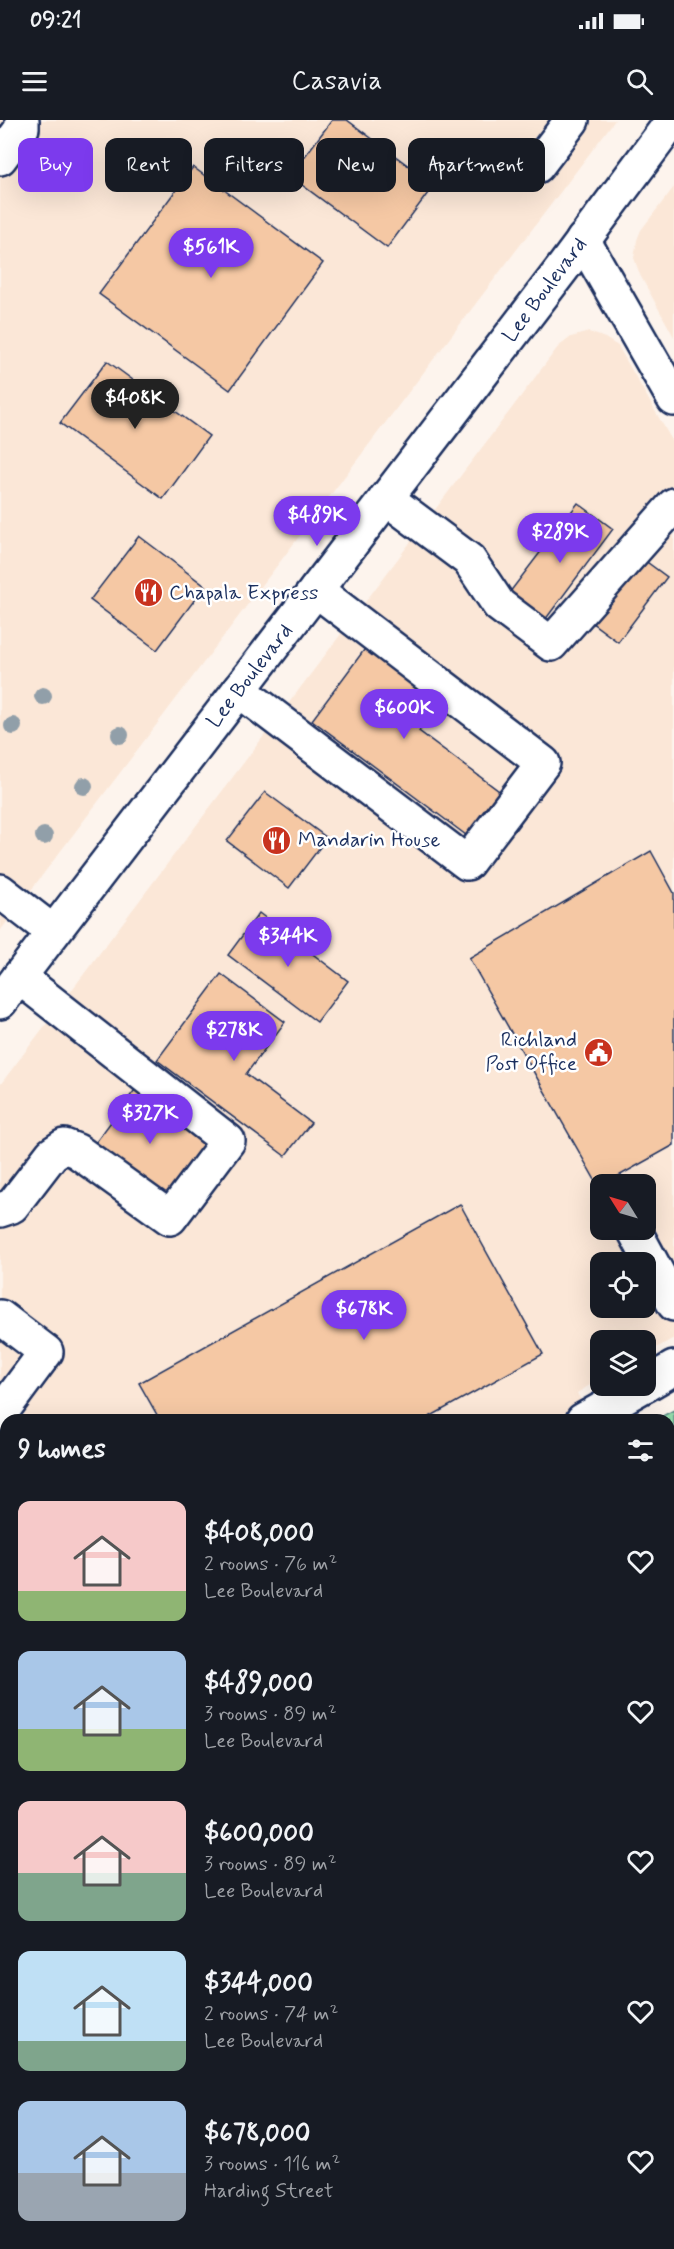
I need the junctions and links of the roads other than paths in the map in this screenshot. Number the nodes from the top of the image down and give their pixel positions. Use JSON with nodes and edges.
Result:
{"nodes":[{"id":1,"x":22,"y":120,"type":"edge"},
{"id":2,"x":673,"y":120,"type":"edge"},
{"id":3,"x":562,"y":126,"type":"edge"},
{"id":4,"x":545,"y":153,"type":"edge"},
{"id":5,"x":0,"y":158,"type":"edge"},
{"id":6,"x":583,"y":240,"type":"junction"},
{"id":7,"x":674,"y":399,"type":"edge"},
{"id":8,"x":386,"y":498,"type":"junction"},
{"id":9,"x":674,"y":505,"type":"edge"},
{"id":10,"x":316,"y":590,"type":"junction"},
{"id":11,"x":239,"y":690,"type":"junction"},
{"id":12,"x":0,"y":891,"type":"edge"},
{"id":13,"x":54,"y":932,"type":"junction"},
{"id":14,"x":10,"y":990,"type":"edge"},
{"id":15,"x":0,"y":1210,"type":"edge"},
{"id":16,"x":639,"y":1240,"type":"edge"},
{"id":17,"x":674,"y":1304,"type":"edge"},
{"id":18,"x":0,"y":1317,"type":"edge"},
{"id":19,"x":674,"y":1368,"type":"edge"},
{"id":20,"x":656,"y":1379,"type":"edge"},
{"id":21,"x":627,"y":1396,"type":"edge"},
{"id":22,"x":0,"y":1414,"type":"edge"},
{"id":23,"x":596,"y":1414,"type":"edge"}],
"edges":[{"from":1,"to":5,"type":"street"},
{"from":2,"to":6,"type":"street","name":"Lee Boulevard"},
{"from":3,"to":4,"type":"street"},
{"from":6,"to":7,"type":"street"},
{"from":6,"to":8,"type":"street","name":"Lee Boulevard"},
{"from":8,"to":9,"type":"street"},
{"from":8,"to":10,"type":"street","name":"Lee Boulevard"},
{"from":10,"to":11,"type":"street","name":"Lee Boulevard"},
{"from":10,"to":11,"type":"street"},
{"from":11,"to":13,"type":"street","name":"Lee Boulevard"},
{"from":12,"to":13,"type":"street"},
{"from":13,"to":14,"type":"street","name":"Lee Boulevard"},
{"from":14,"to":15,"type":"street"},
{"from":16,"to":17,"type":"street"},
{"from":18,"to":22,"type":"street"},
{"from":19,"to":20,"type":"street"},
{"from":21,"to":23,"type":"street"}]}
